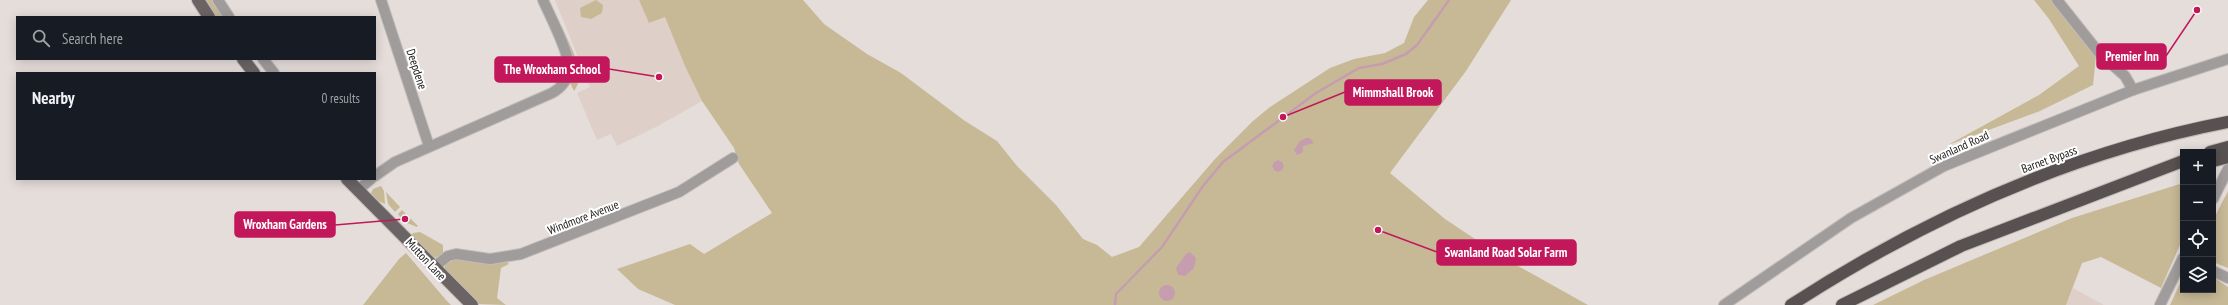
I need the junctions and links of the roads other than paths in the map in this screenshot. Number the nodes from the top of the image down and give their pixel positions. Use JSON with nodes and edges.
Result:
{"nodes":[{"id":1,"x":198,"y":0,"type":"edge"},
{"id":2,"x":218,"y":0,"type":"edge"},
{"id":3,"x":381,"y":0,"type":"edge"},
{"id":4,"x":543,"y":0,"type":"edge"},
{"id":5,"x":2057,"y":0,"type":"edge"},
{"id":6,"x":208,"y":16,"type":"edge"},
{"id":7,"x":228,"y":16,"type":"edge"},
{"id":8,"x":2228,"y":58,"type":"edge"},
{"id":9,"x":243,"y":60,"type":"edge"},
{"id":10,"x":264,"y":60,"type":"edge"},
{"id":11,"x":253,"y":72,"type":"edge"},
{"id":12,"x":273,"y":72,"type":"edge"},
{"id":13,"x":2133,"y":90,"type":"junction"},
{"id":14,"x":2228,"y":118,"type":"edge"},
{"id":15,"x":2228,"y":122,"type":"edge"},
{"id":16,"x":2191,"y":129,"type":"junction"},
{"id":17,"x":428,"y":146,"type":"junction"},
{"id":18,"x":2228,"y":147,"type":"edge"},
{"id":19,"x":2216,"y":150,"type":"edge"},
{"id":20,"x":2228,"y":157,"type":"edge"},
{"id":21,"x":733,"y":158,"type":"dead end"},
{"id":22,"x":2216,"y":160,"type":"edge"},
{"id":23,"x":2180,"y":163,"type":"edge"},
{"id":24,"x":2228,"y":169,"type":"edge"},
{"id":25,"x":2180,"y":171,"type":"edge"},
{"id":26,"x":376,"y":175,"type":"edge"},
{"id":27,"x":348,"y":180,"type":"edge"},
{"id":28,"x":369,"y":180,"type":"edge"},
{"id":29,"x":2126,"y":185,"type":"junction"},
{"id":30,"x":358,"y":190,"type":"junction"},
{"id":31,"x":2216,"y":193,"type":"edge"},
{"id":32,"x":2180,"y":264,"type":"edge"},
{"id":33,"x":434,"y":267,"type":"junction"},
{"id":34,"x":2216,"y":272,"type":"edge"},
{"id":35,"x":2228,"y":278,"type":"edge"},
{"id":36,"x":472,"y":305,"type":"edge"},
{"id":37,"x":1724,"y":305,"type":"edge"},
{"id":38,"x":1791,"y":305,"type":"edge"},
{"id":39,"x":1842,"y":305,"type":"edge"},
{"id":40,"x":2160,"y":305,"type":"edge"}],
"edges":[{"from":1,"to":6,"type":"main road"},
{"from":2,"to":7,"type":"street"},
{"from":3,"to":17,"type":"street","name":"Deepdene"},
{"from":4,"to":17,"type":"street"},
{"from":5,"to":13,"type":"street"},
{"from":8,"to":13,"type":"street","name":"Swanland Road"},
{"from":9,"to":11,"type":"main road"},
{"from":10,"to":12,"type":"street"},
{"from":13,"to":37,"type":"street","name":"Swanland Road"},
{"from":14,"to":16,"type":"highway"},
{"from":15,"to":16,"type":"highway","name":"Barnet Bypass"},
{"from":16,"to":38,"type":"highway","name":"Barnet Bypass"},
{"from":17,"to":26,"type":"street"},
{"from":18,"to":19,"type":"highway"},
{"from":20,"to":22,"type":"highway"},
{"from":21,"to":33,"type":"street","name":"Windmore Avenue"},
{"from":23,"to":29,"type":"highway"},
{"from":24,"to":31,"type":"street"},
{"from":25,"to":29,"type":"highway"},
{"from":27,"to":30,"type":"main road","name":"Mutton Lane"},
{"from":28,"to":30,"type":"street"},
{"from":29,"to":39,"type":"highway"},
{"from":30,"to":33,"type":"main road","name":"Mutton Lane"},
{"from":32,"to":40,"type":"street"},
{"from":33,"to":36,"type":"main road","name":"Mutton Lane"},
{"from":34,"to":35,"type":"street"}]}
